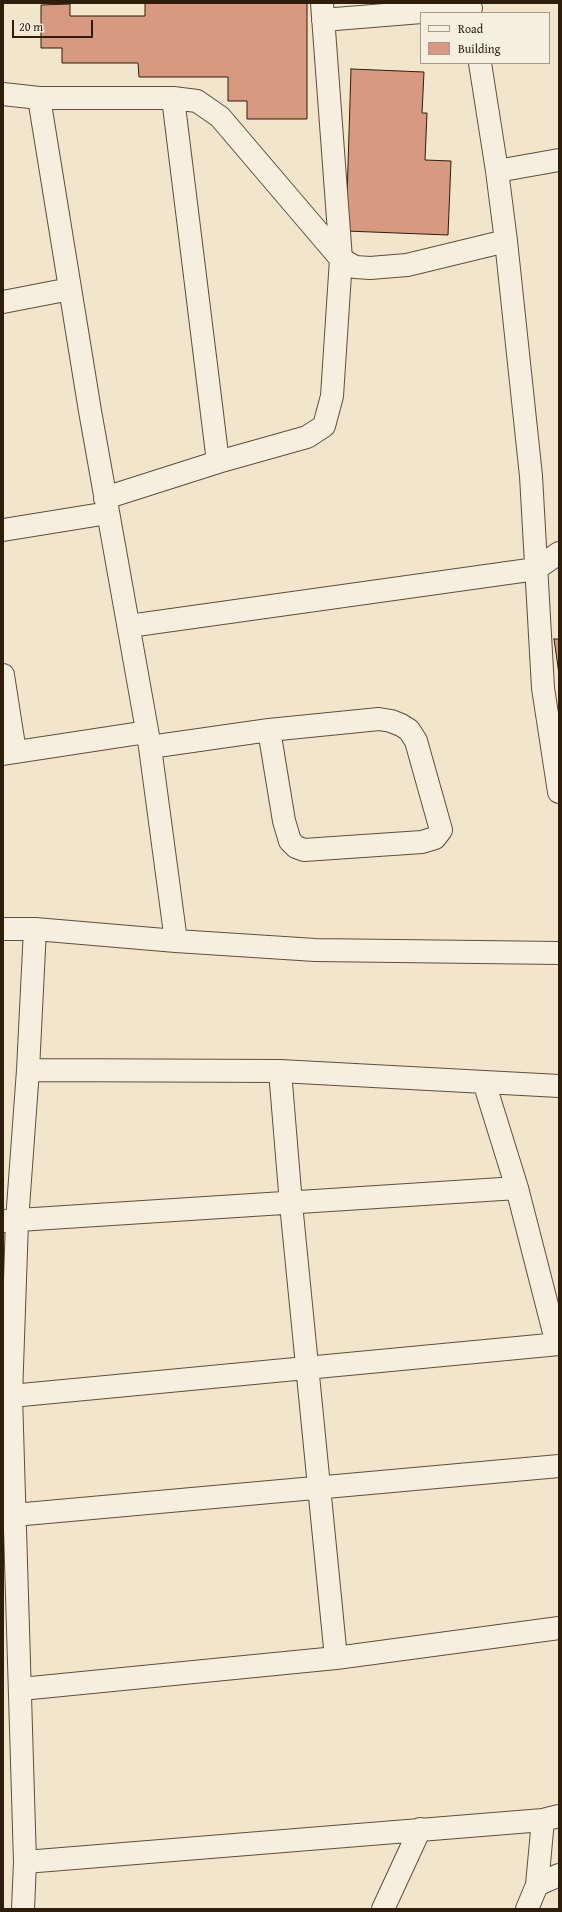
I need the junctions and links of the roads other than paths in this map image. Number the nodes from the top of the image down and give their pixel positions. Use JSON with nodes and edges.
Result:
{"nodes":[{"id":1,"x":471,"y":8,"type":"edge"},
{"id":2,"x":322,"y":12,"type":"edge"},
{"id":3,"x":480,"y":64,"type":"edge"},
{"id":4,"x":3,"y":94,"type":"edge"},
{"id":5,"x":39,"y":98,"type":"junction"},
{"id":6,"x":173,"y":98,"type":"junction"},
{"id":7,"x":559,"y":160,"type":"edge"},
{"id":8,"x":497,"y":171,"type":"junction"},
{"id":9,"x":506,"y":241,"type":"junction"},
{"id":10,"x":341,"y":259,"type":"junction"},
{"id":11,"x":70,"y":289,"type":"junction"},
{"id":12,"x":3,"y":302,"type":"edge"},
{"id":13,"x":218,"y":462,"type":"junction"},
{"id":14,"x":107,"y":506,"type":"junction"},
{"id":15,"x":3,"y":530,"type":"edge"},
{"id":16,"x":559,"y":553,"type":"edge"},
{"id":17,"x":536,"y":569,"type":"junction"},
{"id":18,"x":129,"y":626,"type":"junction"},
{"id":19,"x":3,"y":675,"type":"edge"},
{"id":20,"x":269,"y":730,"type":"junction"},
{"id":21,"x":149,"y":740,"type":"junction"},
{"id":22,"x":9,"y":753,"type":"edge"},
{"id":23,"x":559,"y":792,"type":"edge"},
{"id":24,"x":3,"y":929,"type":"edge"},
{"id":25,"x":35,"y":929,"type":"junction"},
{"id":26,"x":176,"y":941,"type":"junction"},
{"id":27,"x":559,"y":954,"type":"edge"},
{"id":28,"x":28,"y":1070,"type":"junction"},
{"id":29,"x":280,"y":1071,"type":"junction"},
{"id":30,"x":484,"y":1082,"type":"junction"},
{"id":31,"x":559,"y":1086,"type":"edge"},
{"id":32,"x":516,"y":1188,"type":"junction"},
{"id":33,"x":291,"y":1204,"type":"junction"},
{"id":34,"x":10,"y":1221,"type":"edge"},
{"id":35,"x":558,"y":1344,"type":"edge"},
{"id":36,"x":307,"y":1366,"type":"junction"},
{"id":37,"x":11,"y":1396,"type":"junction"},
{"id":38,"x":559,"y":1466,"type":"edge"},
{"id":39,"x":319,"y":1488,"type":"junction"},
{"id":40,"x":14,"y":1515,"type":"junction"},
{"id":41,"x":559,"y":1628,"type":"edge"},
{"id":42,"x":336,"y":1658,"type":"junction"},
{"id":43,"x":21,"y":1689,"type":"junction"},
{"id":44,"x":551,"y":1818,"type":"edge"},
{"id":45,"x":420,"y":1829,"type":"junction"},
{"id":46,"x":25,"y":1862,"type":"junction"},
{"id":47,"x":559,"y":1874,"type":"edge"},
{"id":48,"x":536,"y":1885,"type":"junction"},
{"id":49,"x":23,"y":1909,"type":"edge"},
{"id":50,"x":383,"y":1909,"type":"edge"},
{"id":51,"x":527,"y":1909,"type":"edge"}],
"edges":[{"from":1,"to":2,"type":"street"},
{"from":2,"to":10,"type":"street"},
{"from":3,"to":8,"type":"street"},
{"from":4,"to":5,"type":"street"},
{"from":5,"to":6,"type":"street"},
{"from":5,"to":11,"type":"street"},
{"from":6,"to":10,"type":"street"},
{"from":6,"to":13,"type":"street"},
{"from":7,"to":8,"type":"street"},
{"from":8,"to":9,"type":"street"},
{"from":9,"to":10,"type":"street"},
{"from":9,"to":17,"type":"street"},
{"from":10,"to":13,"type":"street"},
{"from":11,"to":12,"type":"street"},
{"from":11,"to":14,"type":"street"},
{"from":13,"to":14,"type":"street"},
{"from":14,"to":15,"type":"street"},
{"from":14,"to":18,"type":"street"},
{"from":16,"to":17,"type":"street"},
{"from":17,"to":18,"type":"street"},
{"from":17,"to":23,"type":"street"},
{"from":18,"to":21,"type":"street"},
{"from":19,"to":22,"type":"street"},
{"from":20,"to":20,"type":"street"},
{"from":20,"to":21,"type":"street"},
{"from":21,"to":22,"type":"street"},
{"from":21,"to":26,"type":"street"},
{"from":24,"to":25,"type":"street"},
{"from":25,"to":26,"type":"street"},
{"from":25,"to":28,"type":"street"},
{"from":26,"to":27,"type":"street"},
{"from":28,"to":29,"type":"street"},
{"from":28,"to":34,"type":"street"},
{"from":29,"to":30,"type":"street"},
{"from":29,"to":33,"type":"street"},
{"from":30,"to":31,"type":"street"},
{"from":30,"to":32,"type":"street"},
{"from":32,"to":33,"type":"street"},
{"from":32,"to":35,"type":"street"},
{"from":33,"to":34,"type":"street"},
{"from":33,"to":36,"type":"street"},
{"from":34,"to":37,"type":"street"},
{"from":35,"to":36,"type":"street"},
{"from":36,"to":37,"type":"street"},
{"from":36,"to":39,"type":"street"},
{"from":37,"to":40,"type":"street"},
{"from":38,"to":39,"type":"street"},
{"from":39,"to":40,"type":"street"},
{"from":39,"to":42,"type":"street"},
{"from":40,"to":43,"type":"street"},
{"from":41,"to":42,"type":"street"},
{"from":42,"to":43,"type":"street"},
{"from":43,"to":46,"type":"street"},
{"from":44,"to":45,"type":"street"},
{"from":44,"to":48,"type":"street"},
{"from":45,"to":46,"type":"street"},
{"from":45,"to":50,"type":"street"},
{"from":46,"to":49,"type":"street"},
{"from":47,"to":48,"type":"street"},
{"from":48,"to":51,"type":"street"}]}
